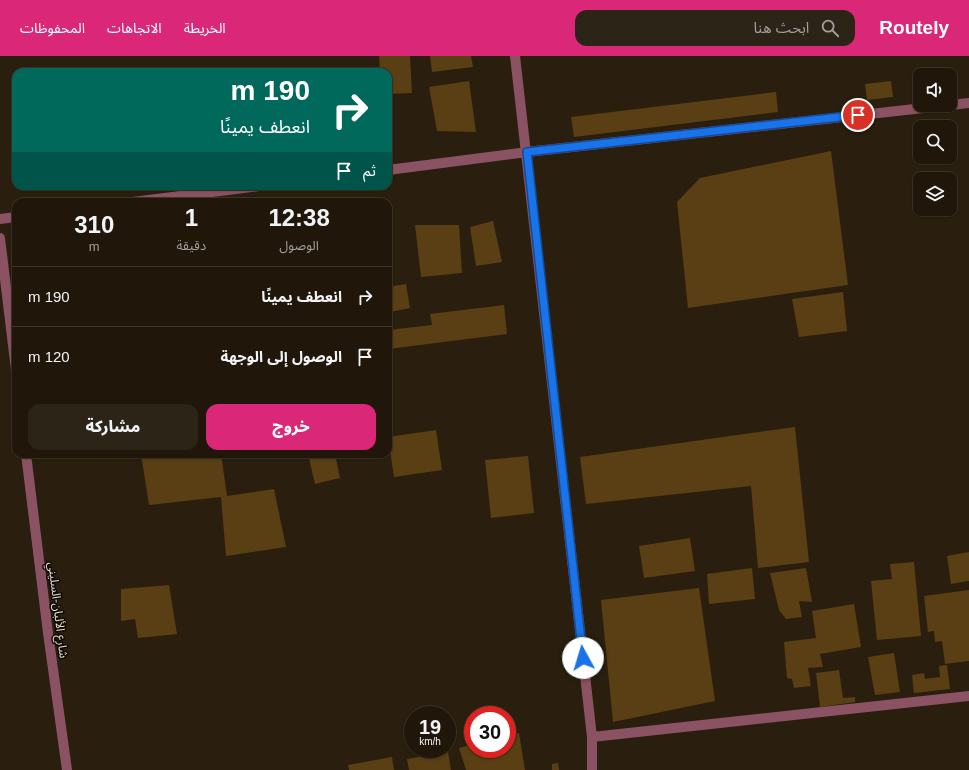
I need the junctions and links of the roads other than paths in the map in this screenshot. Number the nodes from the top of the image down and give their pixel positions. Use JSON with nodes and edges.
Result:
{"nodes":[{"id":1,"x":515,"y":56,"type":"edge"},
{"id":2,"x":969,"y":103,"type":"edge"},
{"id":3,"x":527,"y":152,"type":"junction"},
{"id":4,"x":392,"y":169,"type":"edge"},
{"id":5,"x":228,"y":190,"type":"edge"},
{"id":6,"x":164,"y":198,"type":"edge"},
{"id":7,"x":12,"y":218,"type":"edge"},
{"id":8,"x":0,"y":219,"type":"edge"},
{"id":9,"x":0,"y":238,"type":"edge"},
{"id":10,"x":12,"y":337,"type":"edge"},
{"id":11,"x":26,"y":458,"type":"edge"},
{"id":12,"x":969,"y":696,"type":"edge"},
{"id":13,"x":592,"y":737,"type":"junction"},
{"id":14,"x":67,"y":770,"type":"edge"},
{"id":15,"x":592,"y":770,"type":"edge"}],
"edges":[{"from":1,"to":3,"type":"street"},
{"from":2,"to":3,"type":"street"},
{"from":3,"to":4,"type":"street"},
{"from":3,"to":13,"type":"street"},
{"from":5,"to":6,"type":"street"},
{"from":7,"to":8,"type":"street"},
{"from":9,"to":10,"type":"street"},
{"from":11,"to":14,"type":"street","name":"شارع الألبان-السليني"},
{"from":12,"to":13,"type":"street"},
{"from":13,"to":15,"type":"street"}]}
